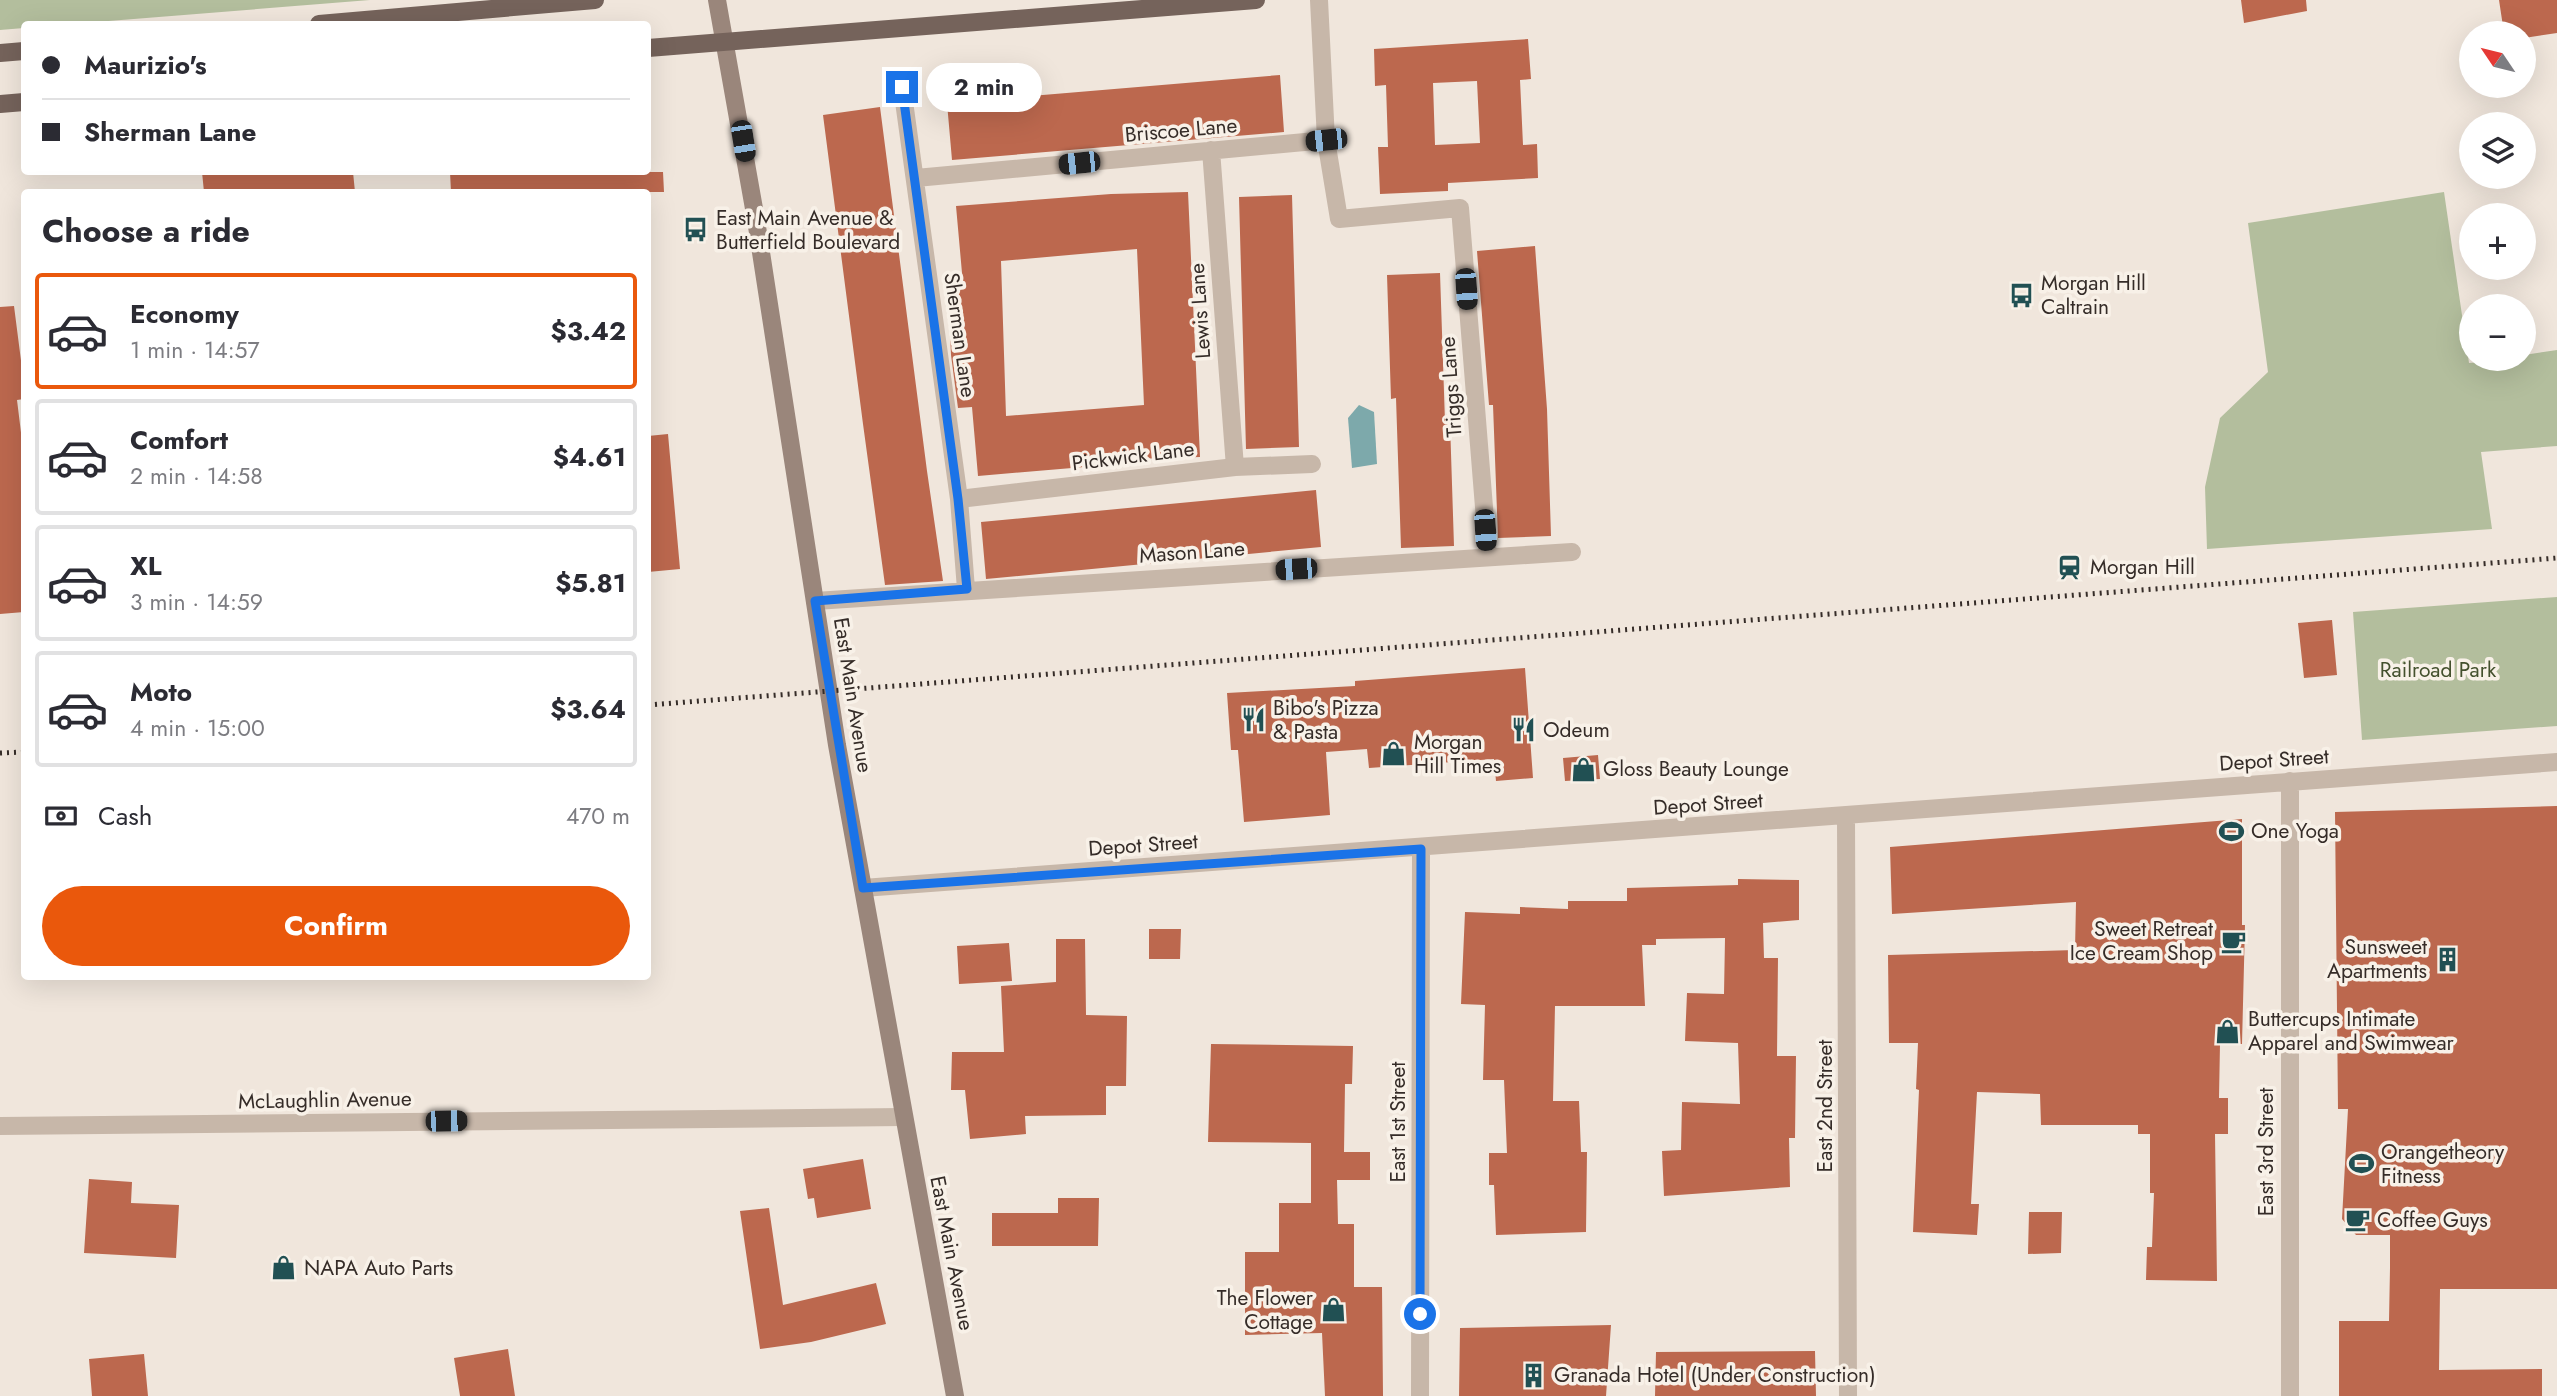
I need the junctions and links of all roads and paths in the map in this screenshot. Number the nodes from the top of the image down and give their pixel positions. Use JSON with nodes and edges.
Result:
{"nodes":[{"id":1,"x":594,"y":0,"type":"edge"},
{"id":2,"x":717,"y":0,"type":"edge"},
{"id":3,"x":1256,"y":0,"type":"edge"},
{"id":4,"x":1319,"y":0,"type":"edge"},
{"id":5,"x":353,"y":21,"type":"edge"},
{"id":6,"x":727,"y":43,"type":"junction"},
{"id":7,"x":651,"y":48,"type":"edge"},
{"id":8,"x":21,"y":51,"type":"edge"},
{"id":9,"x":0,"y":53,"type":"edge"},
{"id":10,"x":902,"y":87,"type":"dead end"},
{"id":11,"x":21,"y":102,"type":"edge"},
{"id":12,"x":0,"y":104,"type":"edge"},
{"id":13,"x":1326,"y":140,"type":"junction"},
{"id":14,"x":1211,"y":150,"type":"junction"},
{"id":15,"x":916,"y":178,"type":"junction"},
{"id":16,"x":1312,"y":464,"type":"dead end"},
{"id":17,"x":1235,"y":467,"type":"junction"},
{"id":18,"x":958,"y":499,"type":"junction"},
{"id":19,"x":1572,"y":552,"type":"dead end"},
{"id":20,"x":1488,"y":557,"type":"junction"},
{"id":21,"x":967,"y":589,"type":"junction"},
{"id":22,"x":815,"y":601,"type":"junction"},
{"id":23,"x":2557,"y":762,"type":"edge"},
{"id":24,"x":2290,"y":781,"type":"junction"},
{"id":25,"x":1846,"y":816,"type":"junction"},
{"id":26,"x":1421,"y":849,"type":"junction"},
{"id":27,"x":863,"y":888,"type":"junction"},
{"id":28,"x":903,"y":1117,"type":"junction"},
{"id":29,"x":0,"y":1126,"type":"edge"},
{"id":30,"x":955,"y":1396,"type":"edge"},
{"id":31,"x":1420,"y":1396,"type":"edge"},
{"id":32,"x":1848,"y":1396,"type":"edge"},
{"id":33,"x":2290,"y":1396,"type":"edge"}],
"edges":[{"from":1,"to":5,"type":"main road"},
{"from":2,"to":6,"type":"main road","name":"East Main Avenue"},
{"from":3,"to":6,"type":"main road"},
{"from":4,"to":13,"type":"street"},
{"from":6,"to":7,"type":"main road"},
{"from":6,"to":22,"type":"main road","name":"East Main Avenue"},
{"from":8,"to":9,"type":"main road"},
{"from":10,"to":15,"type":"street","name":"Sherman Lane"},
{"from":11,"to":12,"type":"main road"},
{"from":13,"to":14,"type":"street","name":"Briscoe Lane"},
{"from":13,"to":20,"type":"street","name":"Triggs Lane"},
{"from":14,"to":15,"type":"street","name":"Briscoe Lane"},
{"from":14,"to":17,"type":"street","name":"Lewis Lane"},
{"from":15,"to":18,"type":"street","name":"Sherman Lane"},
{"from":16,"to":17,"type":"street","name":"Pickwick Lane"},
{"from":17,"to":18,"type":"street","name":"Pickwick Lane"},
{"from":18,"to":21,"type":"street","name":"Sherman Lane"},
{"from":19,"to":20,"type":"street","name":"Mason Lane"},
{"from":20,"to":21,"type":"street","name":"Mason Lane"},
{"from":21,"to":22,"type":"street","name":"Mason Lane"},
{"from":22,"to":27,"type":"main road","name":"East Main Avenue"},
{"from":23,"to":24,"type":"street","name":"Depot Street"},
{"from":24,"to":25,"type":"street","name":"Depot Street"},
{"from":24,"to":33,"type":"street","name":"East 3rd Street"},
{"from":25,"to":26,"type":"street","name":"Depot Street"},
{"from":25,"to":32,"type":"street","name":"East 2nd Street"},
{"from":26,"to":27,"type":"street","name":"Depot Street"},
{"from":26,"to":31,"type":"street","name":"East 1st Street"},
{"from":27,"to":28,"type":"main road","name":"East Main Avenue"},
{"from":28,"to":29,"type":"street","name":"McLaughlin Avenue"},
{"from":28,"to":30,"type":"main road","name":"East Main Avenue"}]}
